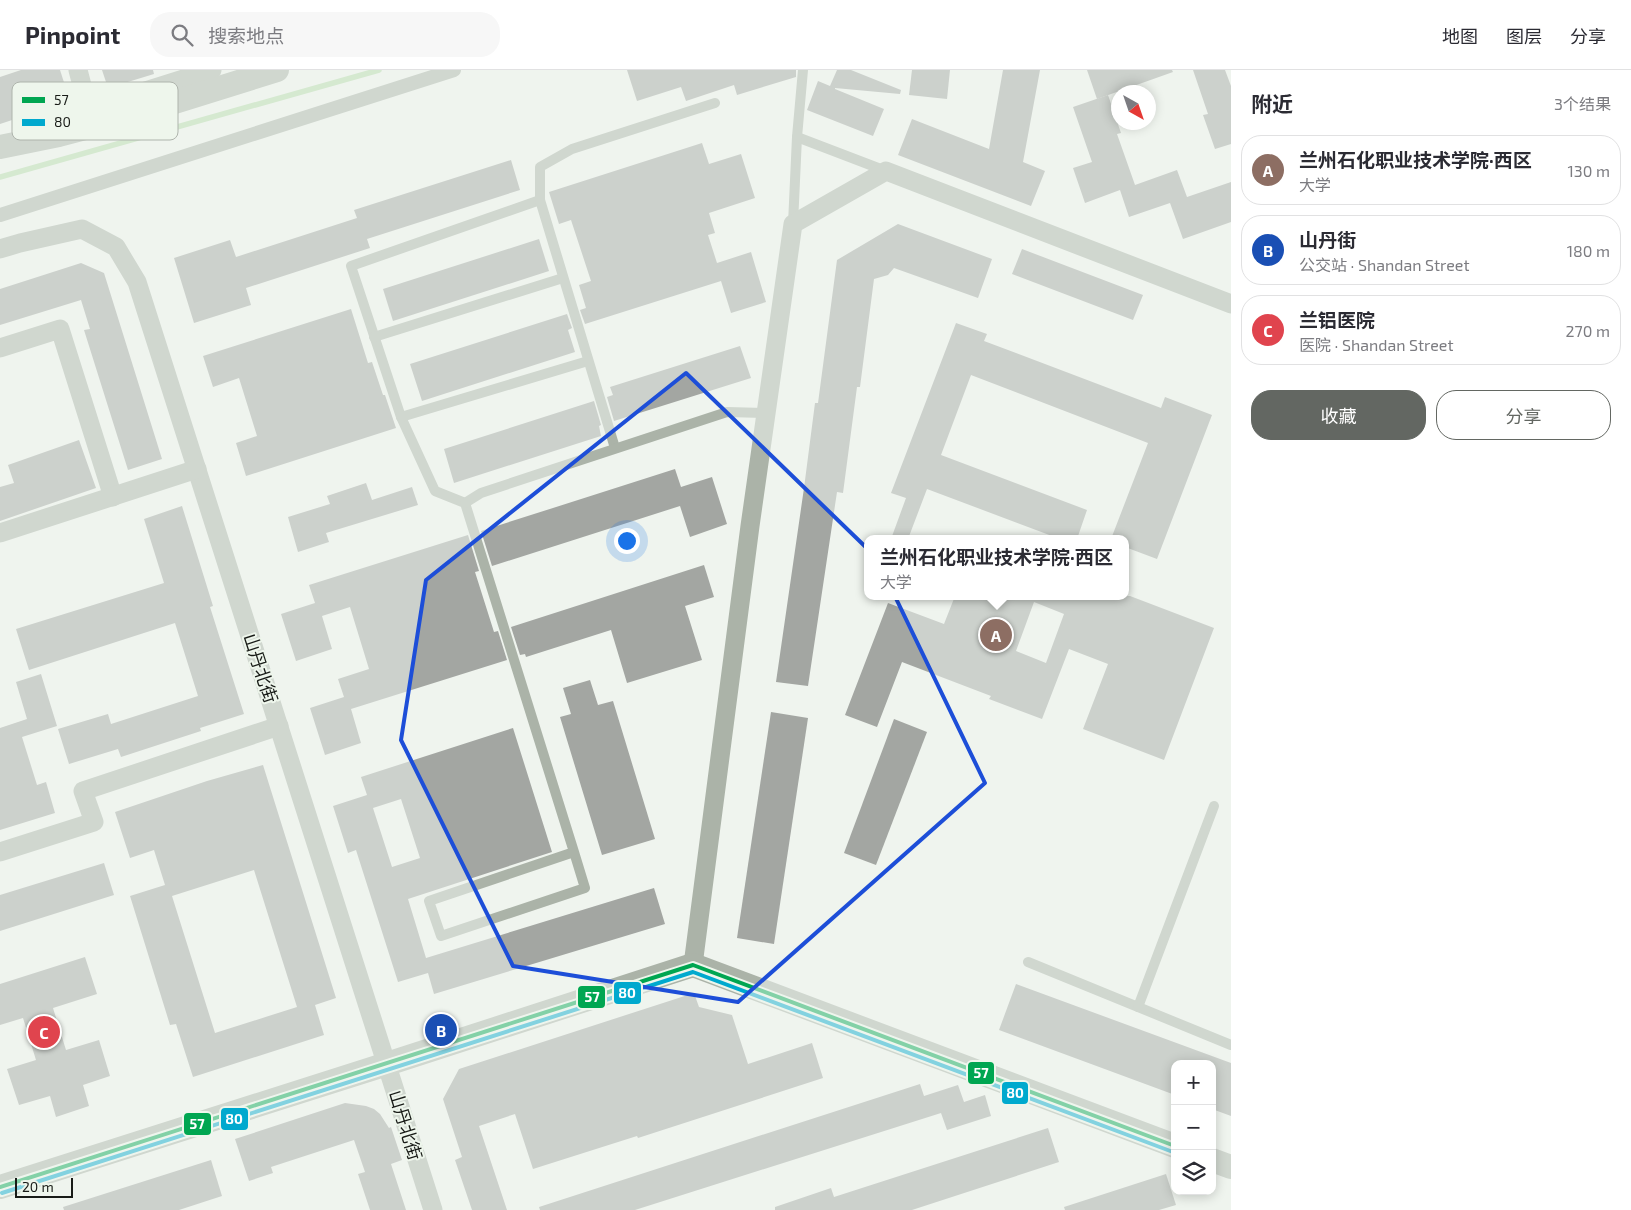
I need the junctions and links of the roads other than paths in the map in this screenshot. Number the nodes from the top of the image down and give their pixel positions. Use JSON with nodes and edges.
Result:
{"nodes":[{"id":1,"x":212,"y":70,"type":"edge"},
{"id":2,"x":276,"y":70,"type":"edge"},
{"id":3,"x":454,"y":70,"type":"edge"},
{"id":4,"x":803,"y":70,"type":"edge"},
{"id":5,"x":178,"y":83,"type":"edge"},
{"id":6,"x":178,"y":101,"type":"edge"},
{"id":7,"x":715,"y":103,"type":"dead end"},
{"id":8,"x":797,"y":137,"type":"junction"},
{"id":9,"x":22,"y":140,"type":"edge"},
{"id":10,"x":0,"y":147,"type":"edge"},
{"id":11,"x":886,"y":171,"type":"junction"},
{"id":12,"x":540,"y":200,"type":"junction"},
{"id":13,"x":0,"y":215,"type":"edge"},
{"id":14,"x":793,"y":224,"type":"junction"},
{"id":15,"x":0,"y":249,"type":"edge"},
{"id":16,"x":563,"y":278,"type":"junction"},
{"id":17,"x":1231,"y":304,"type":"edge"},
{"id":18,"x":374,"y":337,"type":"junction"},
{"id":19,"x":0,"y":348,"type":"edge"},
{"id":20,"x":588,"y":361,"type":"junction"},
{"id":21,"x":766,"y":413,"type":"junction"},
{"id":22,"x":401,"y":417,"type":"junction"},
{"id":23,"x":616,"y":448,"type":"junction"},
{"id":24,"x":197,"y":469,"type":"junction"},
{"id":25,"x":112,"y":497,"type":"junction"},
{"id":26,"x":465,"y":503,"type":"junction"},
{"id":27,"x":0,"y":533,"type":"edge"},
{"id":28,"x":279,"y":726,"type":"junction"},
{"id":29,"x":1214,"y":806,"type":"dead end"},
{"id":30,"x":0,"y":852,"type":"edge"},
{"id":31,"x":574,"y":852,"type":"junction"},
{"id":32,"x":1028,"y":962,"type":"dead end"},
{"id":33,"x":693,"y":965,"type":"junction"},
{"id":34,"x":1138,"y":1007,"type":"junction"},
{"id":35,"x":1231,"y":1045,"type":"edge"},
{"id":36,"x":387,"y":1064,"type":"junction"},
{"id":37,"x":1171,"y":1144,"type":"edge"},
{"id":38,"x":1216,"y":1161,"type":"edge"},
{"id":39,"x":1231,"y":1167,"type":"edge"},
{"id":40,"x":0,"y":1186,"type":"edge"},
{"id":41,"x":433,"y":1210,"type":"edge"}],
"edges":[{"from":1,"to":5,"type":"street"},
{"from":2,"to":6,"type":"street"},
{"from":3,"to":13,"type":"street"},
{"from":4,"to":8,"type":"lane"},
{"from":7,"to":12,"type":"lane"},
{"from":8,"to":11,"type":"lane"},
{"from":8,"to":14,"type":"lane"},
{"from":9,"to":10,"type":"street"},
{"from":11,"to":14,"type":"street"},
{"from":11,"to":17,"type":"street"},
{"from":12,"to":16,"type":"lane"},
{"from":12,"to":18,"type":"lane"},
{"from":14,"to":21,"type":"street"},
{"from":15,"to":24,"type":"street","name":"山丹北街"},
{"from":16,"to":18,"type":"lane"},
{"from":16,"to":20,"type":"lane"},
{"from":18,"to":22,"type":"lane"},
{"from":19,"to":25,"type":"street"},
{"from":20,"to":22,"type":"lane"},
{"from":20,"to":23,"type":"lane"},
{"from":21,"to":23,"type":"lane"},
{"from":21,"to":33,"type":"street"},
{"from":22,"to":26,"type":"lane"},
{"from":23,"to":26,"type":"lane"},
{"from":24,"to":25,"type":"street"},
{"from":24,"to":28,"type":"street","name":"山丹北街"},
{"from":25,"to":27,"type":"street"},
{"from":26,"to":31,"type":"lane"},
{"from":28,"to":30,"type":"street"},
{"from":28,"to":36,"type":"street","name":"山丹北街"},
{"from":29,"to":34,"type":"lane"},
{"from":31,"to":31,"type":"lane"},
{"from":32,"to":34,"type":"lane"},
{"from":33,"to":36,"type":"street"},
{"from":33,"to":37,"type":"street"},
{"from":34,"to":35,"type":"lane"},
{"from":36,"to":40,"type":"street"},
{"from":36,"to":41,"type":"street","name":"山丹北街"},
{"from":38,"to":39,"type":"street"}]}
